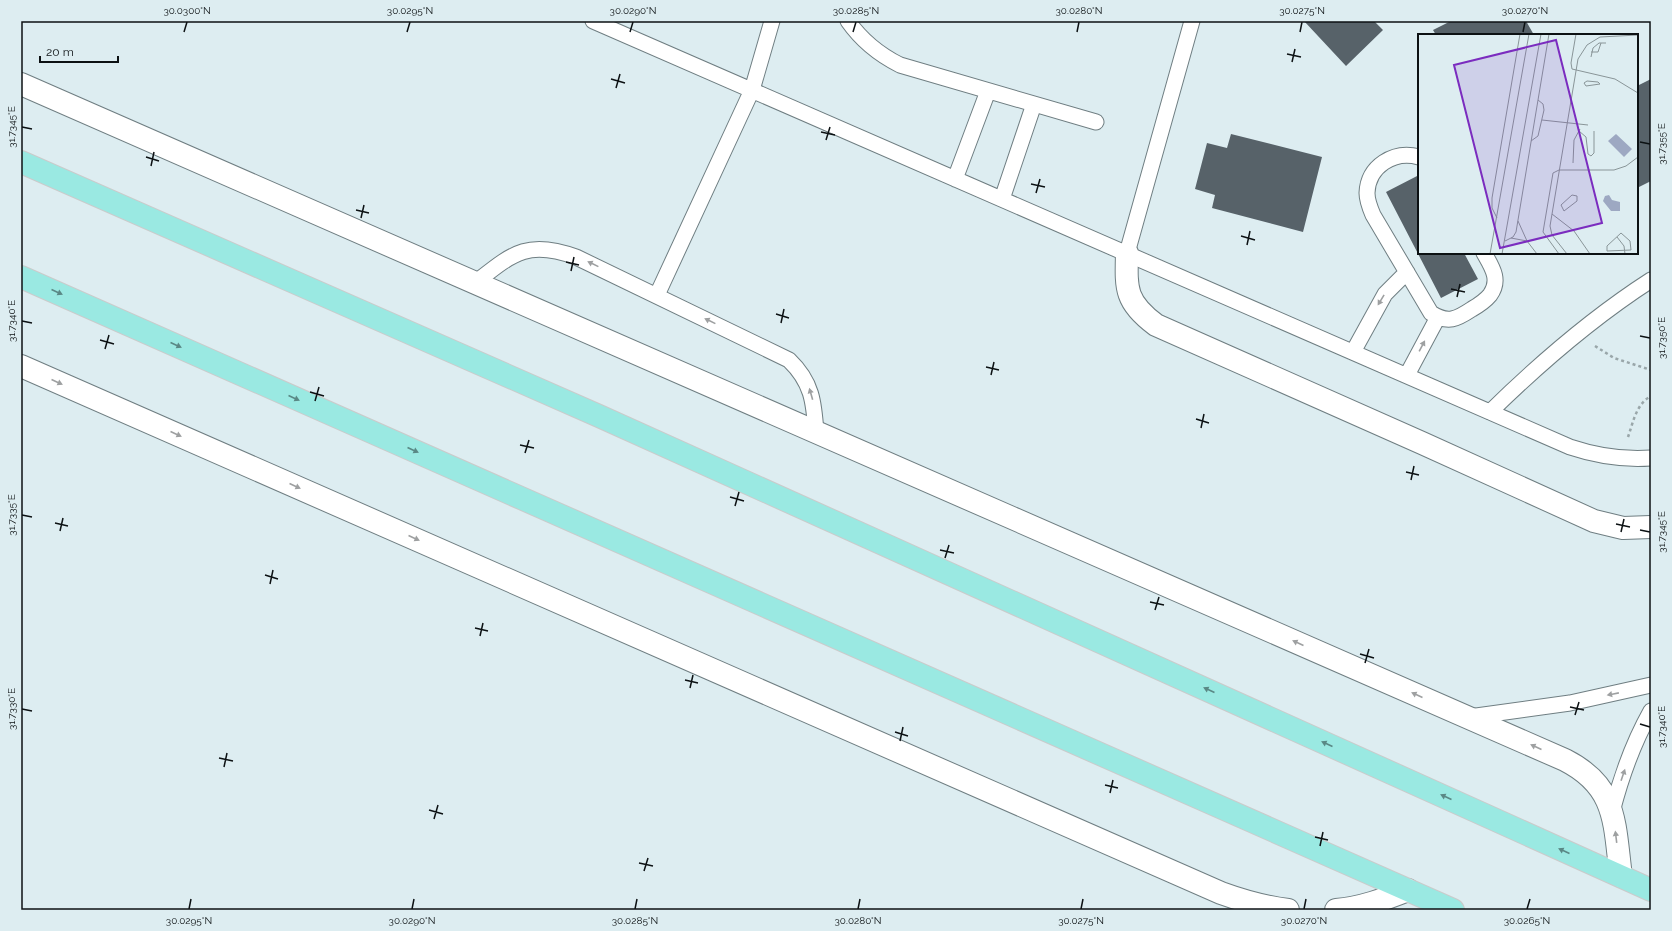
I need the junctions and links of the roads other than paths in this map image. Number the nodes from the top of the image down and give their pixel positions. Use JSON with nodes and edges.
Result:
{"nodes":[{"id":1,"x":593,"y":21,"type":"edge"},
{"id":2,"x":772,"y":21,"type":"edge"},
{"id":3,"x":848,"y":21,"type":"edge"},
{"id":4,"x":1192,"y":21,"type":"edge"},
{"id":5,"x":21,"y":84,"type":"edge"},
{"id":6,"x":752,"y":90,"type":"junction"},
{"id":7,"x":988,"y":91,"type":"junction"},
{"id":8,"x":1034,"y":104,"type":"junction"},
{"id":9,"x":1096,"y":122,"type":"dead end"},
{"id":10,"x":1418,"y":157,"type":"edge"},
{"id":11,"x":21,"y":162,"type":"edge"},
{"id":12,"x":955,"y":178,"type":"junction"},
{"id":13,"x":1002,"y":199,"type":"junction"},
{"id":14,"x":1127,"y":253,"type":"junction"},
{"id":15,"x":1485,"y":254,"type":"edge"},
{"id":16,"x":1407,"y":272,"type":"junction"},
{"id":17,"x":21,"y":277,"type":"edge"},
{"id":18,"x":1651,"y":280,"type":"edge"},
{"id":19,"x":475,"y":283,"type":"junction"},
{"id":20,"x":657,"y":295,"type":"junction"},
{"id":21,"x":1438,"y":317,"type":"junction"},
{"id":22,"x":1353,"y":352,"type":"junction"},
{"id":23,"x":21,"y":366,"type":"edge"},
{"id":24,"x":1407,"y":376,"type":"junction"},
{"id":25,"x":1490,"y":412,"type":"junction"},
{"id":26,"x":816,"y":433,"type":"junction"},
{"id":27,"x":1651,"y":458,"type":"edge"},
{"id":28,"x":1651,"y":527,"type":"edge"},
{"id":29,"x":1651,"y":685,"type":"edge"},
{"id":30,"x":1651,"y":711,"type":"edge"},
{"id":31,"x":1467,"y":717,"type":"junction"},
{"id":32,"x":1612,"y":812,"type":"junction"},
{"id":33,"x":1621,"y":876,"type":"junction"},
{"id":34,"x":1408,"y":890,"type":"junction"},
{"id":35,"x":1651,"y":890,"type":"edge"},
{"id":36,"x":1288,"y":910,"type":"edge"},
{"id":37,"x":1336,"y":910,"type":"edge"},
{"id":38,"x":1454,"y":910,"type":"edge"}],
"edges":[{"from":1,"to":6,"type":"lane"},
{"from":2,"to":6,"type":"lane"},
{"from":3,"to":7,"type":"lane"},
{"from":4,"to":14,"type":"lane"},
{"from":5,"to":19,"type":"street"},
{"from":6,"to":12,"type":"lane"},
{"from":6,"to":20,"type":"lane"},
{"from":7,"to":8,"type":"lane"},
{"from":7,"to":12,"type":"lane"},
{"from":8,"to":9,"type":"lane"},
{"from":8,"to":13,"type":"lane"},
{"from":10,"to":16,"type":"lane"},
{"from":33,"to":11,"type":"main road","one_way":true},
{"from":12,"to":13,"type":"lane"},
{"from":13,"to":14,"type":"lane"},
{"from":14,"to":22,"type":"lane"},
{"from":14,"to":28,"type":"street"},
{"from":15,"to":21,"type":"lane"},
{"from":16,"to":21,"type":"lane"},
{"from":16,"to":22,"type":"lane","one_way":true},
{"from":17,"to":34,"type":"main road","one_way":true},
{"from":18,"to":25,"type":"lane"},
{"from":20,"to":19,"type":"lane","one_way":true},
{"from":19,"to":26,"type":"street"},
{"from":26,"to":20,"type":"lane","one_way":true},
{"from":24,"to":21,"type":"lane","one_way":true},
{"from":22,"to":24,"type":"lane"},
{"from":23,"to":36,"type":"street","one_way":true},
{"from":24,"to":25,"type":"lane"},
{"from":25,"to":27,"type":"lane"},
{"from":31,"to":26,"type":"street","one_way":true},
{"from":29,"to":31,"type":"lane","one_way":true},
{"from":32,"to":30,"type":"lane","one_way":true},
{"from":32,"to":31,"type":"street","one_way":true},
{"from":33,"to":32,"type":"street","one_way":true},
{"from":33,"to":35,"type":"main road"},
{"from":34,"to":37,"type":"street"},
{"from":34,"to":38,"type":"main road"}]}
